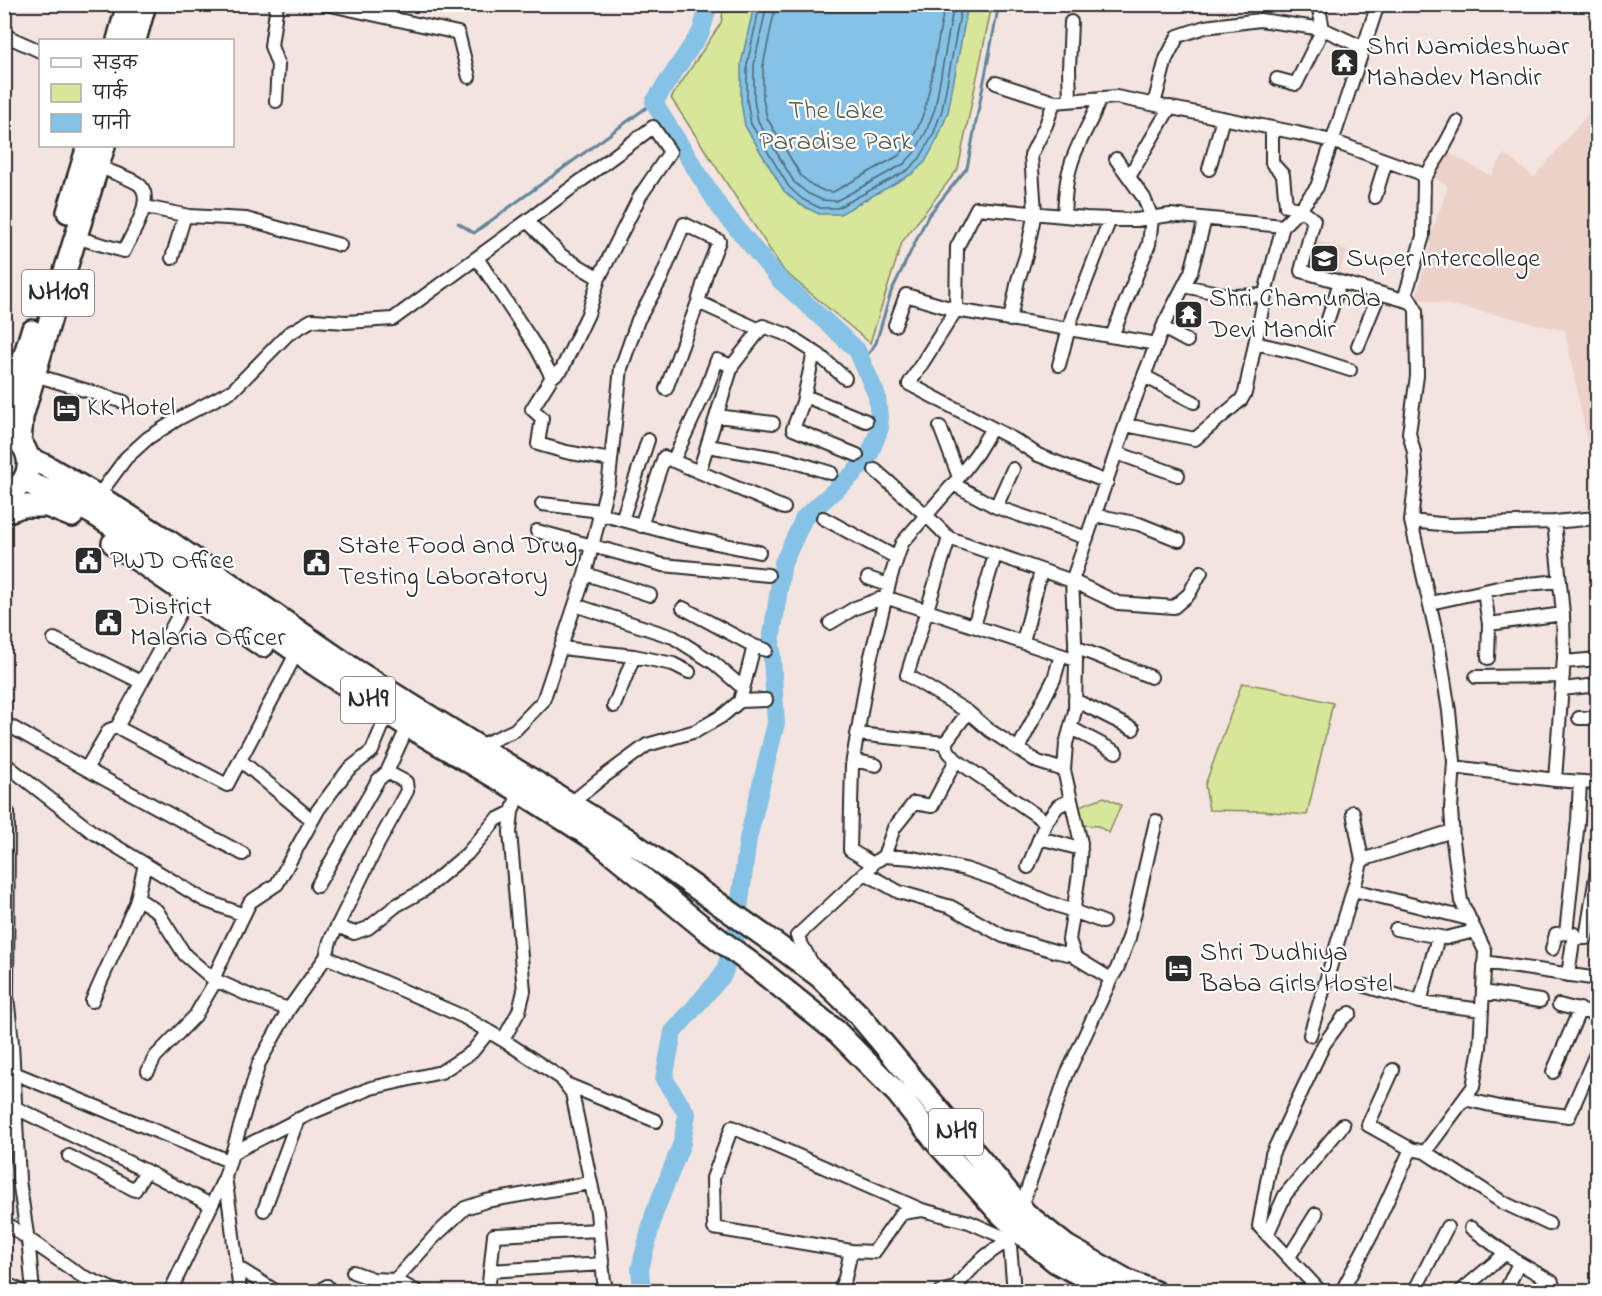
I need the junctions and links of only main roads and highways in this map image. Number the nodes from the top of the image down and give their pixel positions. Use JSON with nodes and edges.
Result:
{"nodes":[{"id":1,"x":128,"y":4,"type":"edge"},
{"id":2,"x":145,"y":4,"type":"edge"},
{"id":3,"x":118,"y":39,"type":"edge"},
{"id":4,"x":135,"y":39,"type":"edge"},
{"id":5,"x":103,"y":147,"type":"edge"},
{"id":6,"x":90,"y":158,"type":"edge"},
{"id":7,"x":46,"y":308,"type":"junction"},
{"id":8,"x":35,"y":375,"type":"junction"},
{"id":9,"x":6,"y":409,"type":"edge"},
{"id":10,"x":24,"y":450,"type":"edge"},
{"id":11,"x":24,"y":482,"type":"junction"},
{"id":12,"x":4,"y":495,"type":"edge"},
{"id":13,"x":4,"y":513,"type":"edge"},
{"id":14,"x":193,"y":588,"type":"junction"},
{"id":15,"x":523,"y":784,"type":"junction"},
{"id":16,"x":1013,"y":1223,"type":"junction"},
{"id":17,"x":1116,"y":1292,"type":"edge"},
{"id":18,"x":1155,"y":1292,"type":"edge"}],
"edges":[{"from":1,"to":3,"type":"highway"},
{"from":2,"to":4,"type":"highway"},
{"from":5,"to":6,"type":"highway","number":"NH109"},
{"from":6,"to":7,"type":"highway","number":"NH109"},
{"from":6,"to":7,"type":"highway","number":"NH109"},
{"from":7,"to":8,"type":"highway","number":"NH109"},
{"from":7,"to":9,"type":"highway","number":"NH109"},
{"from":8,"to":10,"type":"highway","number":"NH109"},
{"from":8,"to":10,"type":"highway"},
{"from":10,"to":11,"type":"highway"},
{"from":10,"to":15,"type":"highway","number":"NH9"},
{"from":11,"to":12,"type":"highway"},
{"from":11,"to":14,"type":"highway","number":"NH9"},
{"from":13,"to":14,"type":"highway"},
{"from":14,"to":15,"type":"highway","number":"NH9"},
{"from":15,"to":16,"type":"highway","number":"NH9"},
{"from":15,"to":16,"type":"highway","number":"NH9"},
{"from":16,"to":17,"type":"highway","number":"NH9"},
{"from":16,"to":18,"type":"highway","number":"NH9"}]}
